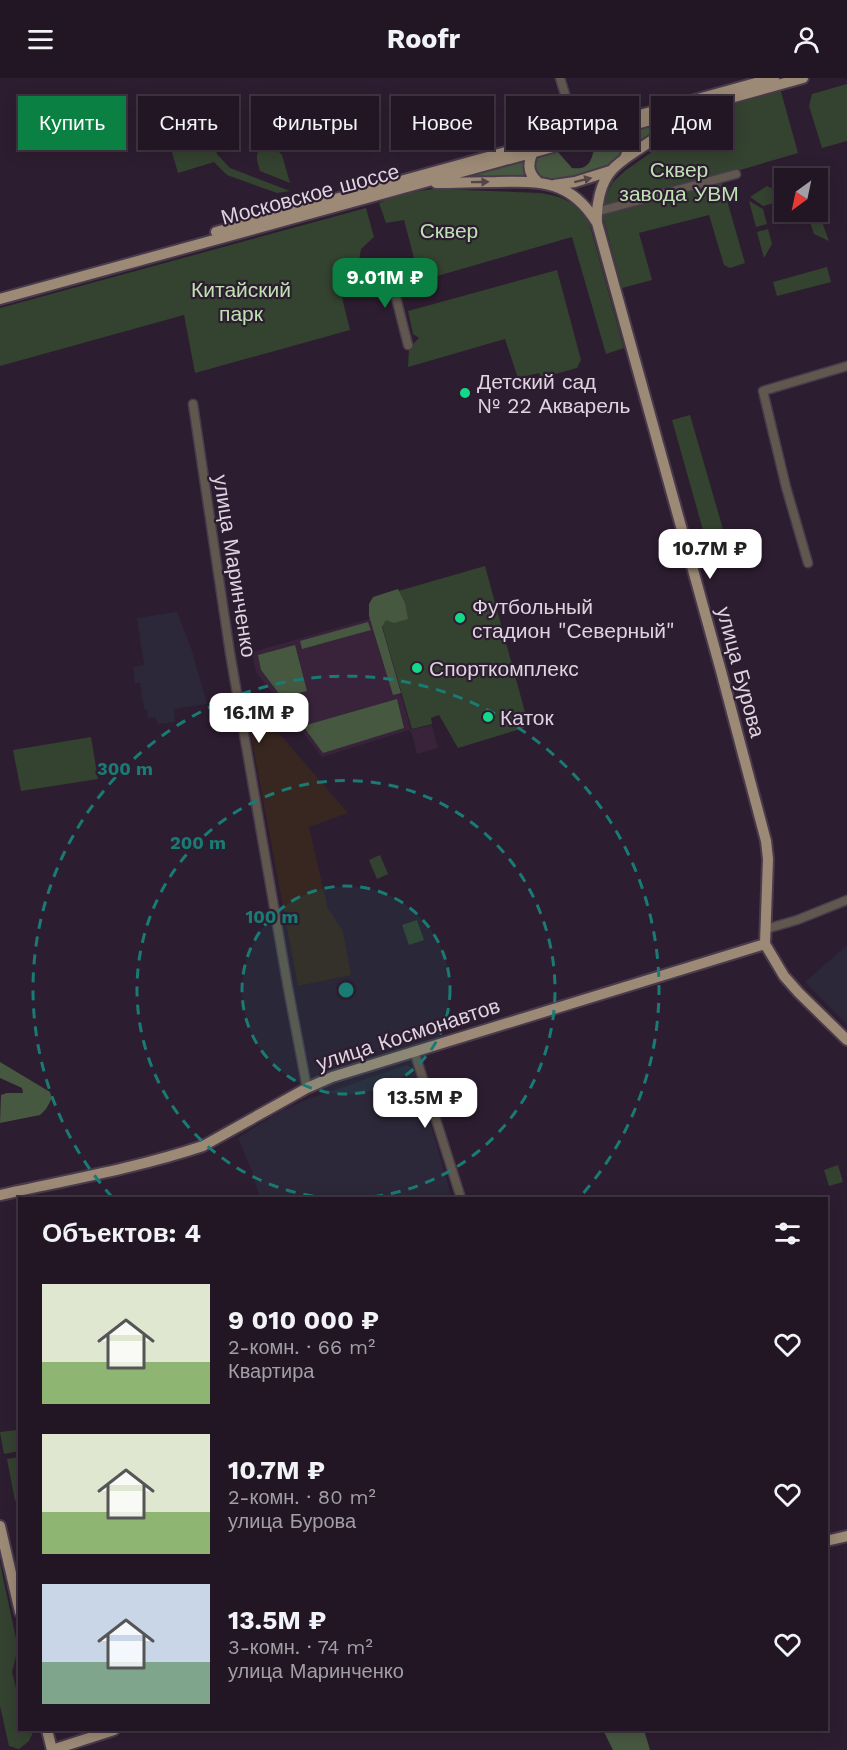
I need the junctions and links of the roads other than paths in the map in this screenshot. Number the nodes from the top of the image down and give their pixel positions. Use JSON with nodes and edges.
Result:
{"nodes":[{"id":1,"x":560,"y":78,"type":"edge"},
{"id":2,"x":774,"y":78,"type":"edge"},
{"id":3,"x":804,"y":78,"type":"edge"},
{"id":4,"x":566,"y":96,"type":"edge"},
{"id":5,"x":733,"y":98,"type":"edge"},
{"id":6,"x":639,"y":118,"type":"edge"},
{"id":7,"x":651,"y":141,"type":"edge"},
{"id":8,"x":524,"y":150,"type":"edge"},
{"id":9,"x":526,"y":150,"type":"edge"},
{"id":10,"x":534,"y":150,"type":"edge"},
{"id":11,"x":628,"y":150,"type":"edge"},
{"id":12,"x":625,"y":159,"type":"junction"},
{"id":13,"x":610,"y":171,"type":"junction"},
{"id":14,"x":736,"y":174,"type":"dead end"},
{"id":15,"x":538,"y":182,"type":"junction"},
{"id":16,"x":422,"y":183,"type":"junction"},
{"id":17,"x":554,"y":185,"type":"junction"},
{"id":18,"x":596,"y":218,"type":"junction"},
{"id":19,"x":388,"y":266,"type":"dead end"},
{"id":20,"x":0,"y":292,"type":"edge"},
{"id":21,"x":0,"y":299,"type":"edge"},
{"id":22,"x":408,"y":345,"type":"dead end"},
{"id":23,"x":847,"y":366,"type":"edge"},
{"id":24,"x":193,"y":404,"type":"dead end"},
{"id":25,"x":808,"y":563,"type":"dead end"},
{"id":26,"x":847,"y":900,"type":"edge"},
{"id":27,"x":766,"y":928,"type":"junction"},
{"id":28,"x":765,"y":944,"type":"junction"},
{"id":29,"x":847,"y":1040,"type":"edge"},
{"id":30,"x":414,"y":1051,"type":"junction"},
{"id":31,"x":307,"y":1088,"type":"junction"},
{"id":32,"x":0,"y":1195,"type":"edge"},
{"id":33,"x":461,"y":1197,"type":"edge"},
{"id":34,"x":0,"y":1526,"type":"edge"},
{"id":35,"x":847,"y":1536,"type":"edge"},
{"id":36,"x":828,"y":1541,"type":"edge"},
{"id":37,"x":18,"y":1603,"type":"edge"},
{"id":38,"x":47,"y":1731,"type":"edge"},
{"id":39,"x":111,"y":1731,"type":"edge"},
{"id":40,"x":52,"y":1750,"type":"edge"}],
"edges":[{"from":1,"to":4,"type":"street"},
{"from":2,"to":6,"type":"main road","name":"Московское шоссе"},
{"from":3,"to":5,"type":"main road","name":"Московское шоссе"},
{"from":7,"to":12,"type":"main road"},
{"from":8,"to":20,"type":"main road","name":"Московское шоссе"},
{"from":9,"to":16,"type":"main road","name":"Московское шоссе"},
{"from":10,"to":15,"type":"main road"},
{"from":11,"to":12,"type":"main road"},
{"from":12,"to":13,"type":"main road"},
{"from":17,"to":13,"type":"main road","one_way":true},
{"from":13,"to":18,"type":"main road"},
{"from":14,"to":18,"type":"street"},
{"from":16,"to":15,"type":"main road","one_way":true},
{"from":15,"to":17,"type":"main road"},
{"from":16,"to":21,"type":"main road","name":"Московское шоссе"},
{"from":17,"to":18,"type":"main road"},
{"from":18,"to":27,"type":"main road","name":"улица Бурова"},
{"from":19,"to":22,"type":"street"},
{"from":23,"to":25,"type":"street"},
{"from":24,"to":31,"type":"street","name":"улица Маринченко"},
{"from":26,"to":27,"type":"street"},
{"from":27,"to":28,"type":"main road","name":"улица Бурова"},
{"from":28,"to":29,"type":"main road"},
{"from":28,"to":30,"type":"main road","name":"улица Космонавтов"},
{"from":30,"to":31,"type":"main road","name":"улица Космонавтов"},
{"from":30,"to":33,"type":"street"},
{"from":31,"to":32,"type":"main road","name":"улица Космонавтов"},
{"from":34,"to":37,"type":"main road"},
{"from":35,"to":36,"type":"main road"},
{"from":38,"to":40,"type":"main road"},
{"from":39,"to":40,"type":"main road"}]}
